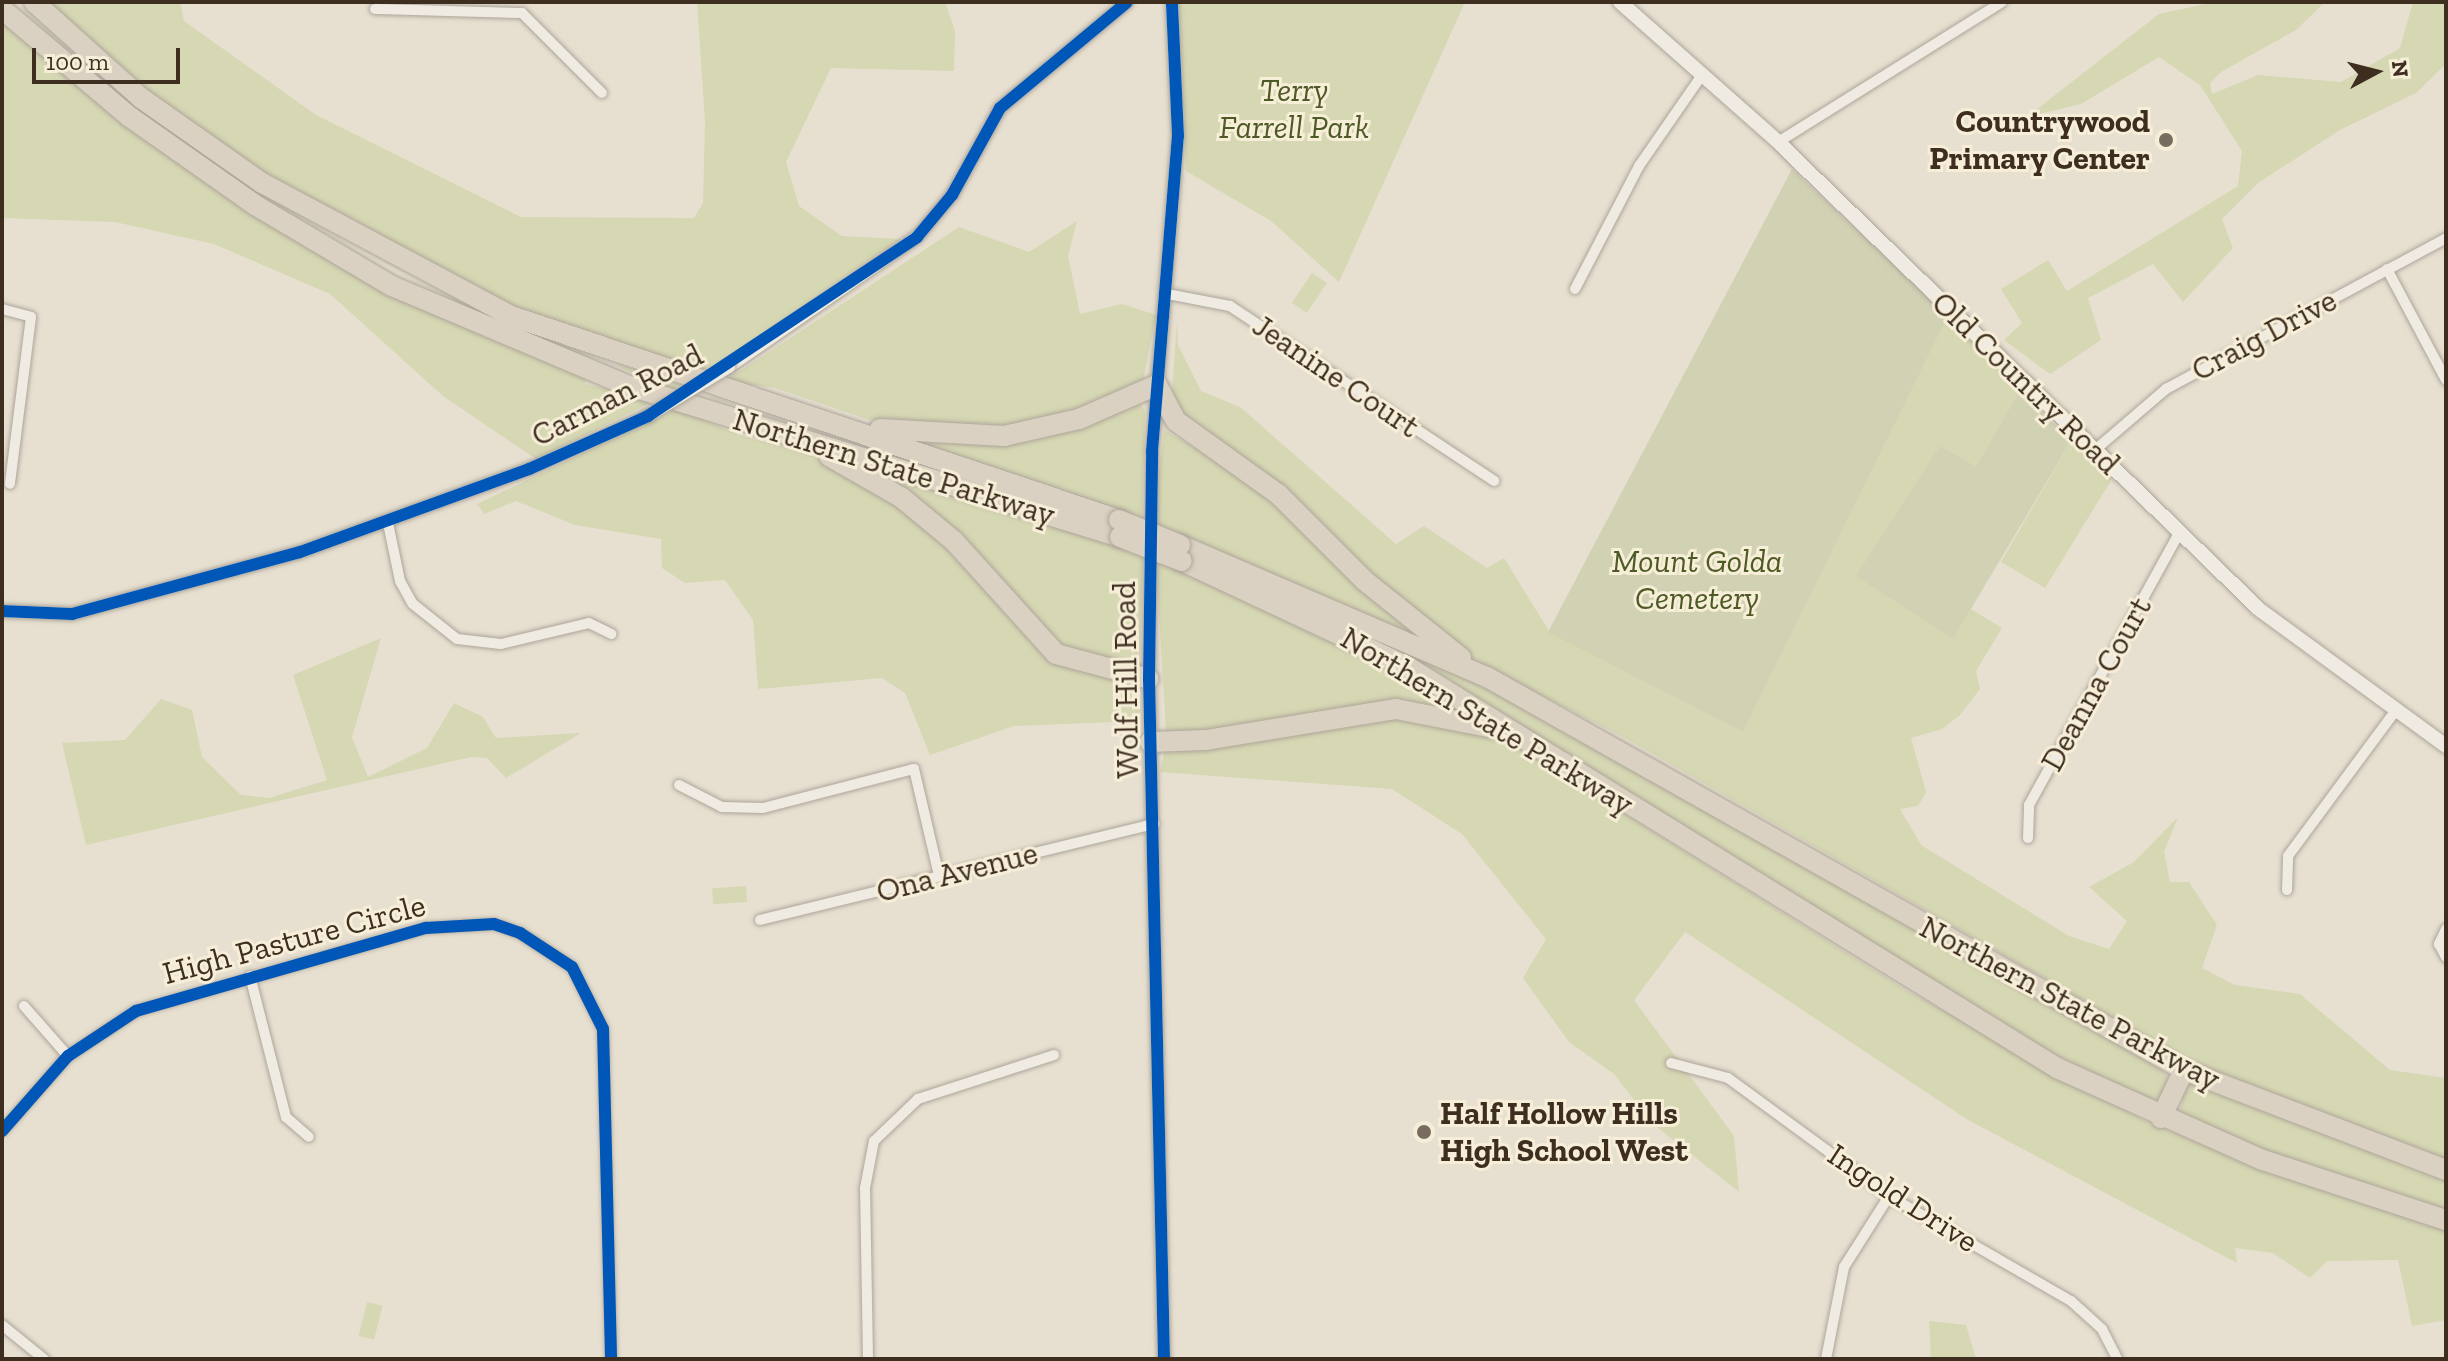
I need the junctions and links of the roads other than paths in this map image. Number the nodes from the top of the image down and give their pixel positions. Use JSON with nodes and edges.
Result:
{"nodes":[{"id":1,"x":34,"y":2,"type":"edge"},
{"id":2,"x":527,"y":2,"type":"edge"},
{"id":3,"x":1127,"y":2,"type":"edge"},
{"id":4,"x":1172,"y":2,"type":"edge"},
{"id":5,"x":2002,"y":2,"type":"edge"},
{"id":6,"x":1627,"y":5,"type":"edge"},
{"id":7,"x":2,"y":9,"type":"edge"},
{"id":8,"x":375,"y":9,"type":"dead end"},
{"id":9,"x":522,"y":13,"type":"junction"},
{"id":10,"x":1702,"y":75,"type":"junction"},
{"id":11,"x":602,"y":93,"type":"dead end"},
{"id":12,"x":1778,"y":142,"type":"junction"},
{"id":13,"x":2446,"y":238,"type":"edge"},
{"id":14,"x":2387,"y":269,"type":"junction"},
{"id":15,"x":1575,"y":289,"type":"dead end"},
{"id":16,"x":1168,"y":294,"type":"junction"},
{"id":17,"x":2,"y":309,"type":"edge"},
{"id":18,"x":2446,"y":380,"type":"edge"},
{"id":19,"x":1157,"y":385,"type":"junction"},
{"id":20,"x":795,"y":411,"type":"junction"},
{"id":21,"x":1154,"y":424,"type":"junction"},
{"id":22,"x":1192,"y":434,"type":"junction"},
{"id":23,"x":794,"y":438,"type":"junction"},
{"id":24,"x":2095,"y":450,"type":"junction"},
{"id":25,"x":1494,"y":481,"type":"dead end"},
{"id":26,"x":10,"y":484,"type":"dead end"},
{"id":27,"x":388,"y":523,"type":"junction"},
{"id":28,"x":1120,"y":529,"type":"junction"},
{"id":29,"x":2179,"y":533,"type":"junction"},
{"id":30,"x":1181,"y":553,"type":"junction"},
{"id":31,"x":2,"y":611,"type":"edge"},
{"id":32,"x":612,"y":634,"type":"dead end"},
{"id":33,"x":1487,"y":677,"type":"junction"},
{"id":34,"x":1149,"y":679,"type":"junction"},
{"id":35,"x":2396,"y":710,"type":"junction"},
{"id":36,"x":1529,"y":739,"type":"junction"},
{"id":37,"x":1150,"y":742,"type":"junction"},
{"id":38,"x":2446,"y":746,"type":"edge"},
{"id":39,"x":679,"y":785,"type":"dead end"},
{"id":40,"x":1154,"y":824,"type":"junction"},
{"id":41,"x":2028,"y":838,"type":"dead end"},
{"id":42,"x":939,"y":876,"type":"junction"},
{"id":43,"x":2287,"y":890,"type":"dead end"},
{"id":44,"x":760,"y":920,"type":"dead end"},
{"id":45,"x":2446,"y":929,"type":"edge"},
{"id":46,"x":2446,"y":957,"type":"edge"},
{"id":47,"x":250,"y":976,"type":"junction"},
{"id":48,"x":24,"y":1006,"type":"dead end"},
{"id":49,"x":1054,"y":1055,"type":"dead end"},
{"id":50,"x":68,"y":1056,"type":"junction"},
{"id":51,"x":1671,"y":1063,"type":"dead end"},
{"id":52,"x":2184,"y":1070,"type":"junction"},
{"id":53,"x":2161,"y":1118,"type":"junction"},
{"id":54,"x":2,"y":1131,"type":"edge"},
{"id":55,"x":309,"y":1137,"type":"dead end"},
{"id":56,"x":2446,"y":1170,"type":"edge"},
{"id":57,"x":1889,"y":1196,"type":"junction"},
{"id":58,"x":2446,"y":1220,"type":"edge"},
{"id":59,"x":2,"y":1325,"type":"edge"},
{"id":60,"x":44,"y":1359,"type":"edge"},
{"id":61,"x":611,"y":1359,"type":"edge"},
{"id":62,"x":868,"y":1359,"type":"edge"},
{"id":63,"x":1164,"y":1359,"type":"edge"},
{"id":64,"x":1826,"y":1359,"type":"edge"},
{"id":65,"x":2117,"y":1359,"type":"edge"}],
"edges":[{"from":1,"to":20,"type":"highway","name":"Northern State Parkway"},
{"from":2,"to":9,"type":"street"},
{"from":3,"to":27,"type":"street","name":"Carman Road","bridge":true},
{"from":4,"to":16,"type":"street","name":"Wolf Hill Road"},
{"from":5,"to":12,"type":"street"},
{"from":6,"to":10,"type":"main road","name":"Old Country Road"},
{"from":7,"to":23,"type":"highway","name":"Northern State Parkway"},
{"from":8,"to":9,"type":"street"},
{"from":9,"to":11,"type":"street"},
{"from":10,"to":12,"type":"main road","name":"Old Country Road"},
{"from":10,"to":15,"type":"street"},
{"from":12,"to":24,"type":"main road","name":"Old Country Road"},
{"from":13,"to":14,"type":"street","name":"Craig Drive"},
{"from":14,"to":18,"type":"street"},
{"from":14,"to":24,"type":"street","name":"Craig Drive"},
{"from":16,"to":19,"type":"street","name":"Wolf Hill Road"},
{"from":16,"to":25,"type":"street","name":"Jeanine Court"},
{"from":17,"to":26,"type":"street"},
{"from":19,"to":20,"type":"highway"},
{"from":19,"to":21,"type":"street","name":"Wolf Hill Road"},
{"from":19,"to":22,"type":"highway"},
{"from":20,"to":28,"type":"highway","name":"Northern State Parkway"},
{"from":21,"to":22,"type":"highway"},
{"from":21,"to":34,"type":"street","name":"Wolf Hill Road"},
{"from":22,"to":33,"type":"highway"},
{"from":23,"to":28,"type":"highway","name":"Northern State Parkway"},
{"from":23,"to":34,"type":"highway"},
{"from":24,"to":29,"type":"main road","name":"Old Country Road"},
{"from":27,"to":31,"type":"street","name":"Carman Road"},
{"from":27,"to":32,"type":"street"},
{"from":28,"to":30,"type":"highway","name":"Northern State Parkway","bridge":true},
{"from":29,"to":35,"type":"main road","name":"Old Country Road"},
{"from":29,"to":41,"type":"street","name":"Deanna Court"},
{"from":30,"to":33,"type":"highway","name":"Northern State Parkway"},
{"from":30,"to":36,"type":"highway","name":"Northern State Parkway"},
{"from":33,"to":52,"type":"highway","name":"Northern State Parkway"},
{"from":34,"to":37,"type":"street","name":"Wolf Hill Road"},
{"from":35,"to":38,"type":"main road","name":"Old Country Road"},
{"from":35,"to":43,"type":"street"},
{"from":36,"to":37,"type":"highway"},
{"from":36,"to":53,"type":"highway","name":"Northern State Parkway"},
{"from":37,"to":40,"type":"street","name":"Wolf Hill Road"},
{"from":39,"to":42,"type":"street"},
{"from":40,"to":42,"type":"street","name":"Ona Avenue"},
{"from":40,"to":63,"type":"street","name":"Wolf Hill Road"},
{"from":42,"to":44,"type":"street","name":"Ona Avenue"},
{"from":45,"to":46,"type":"street"},
{"from":47,"to":50,"type":"street","name":"High Pasture Circle"},
{"from":47,"to":55,"type":"street"},
{"from":47,"to":61,"type":"street","name":"High Pasture Circle"},
{"from":48,"to":50,"type":"street"},
{"from":49,"to":62,"type":"street"},
{"from":50,"to":54,"type":"street","name":"High Pasture Circle"},
{"from":51,"to":57,"type":"street","name":"Ingold Drive"},
{"from":52,"to":53,"type":"highway"},
{"from":52,"to":56,"type":"highway","name":"Northern State Parkway"},
{"from":53,"to":58,"type":"highway","name":"Northern State Parkway"},
{"from":57,"to":64,"type":"street"},
{"from":57,"to":65,"type":"street","name":"Ingold Drive"},
{"from":59,"to":60,"type":"street"}]}
